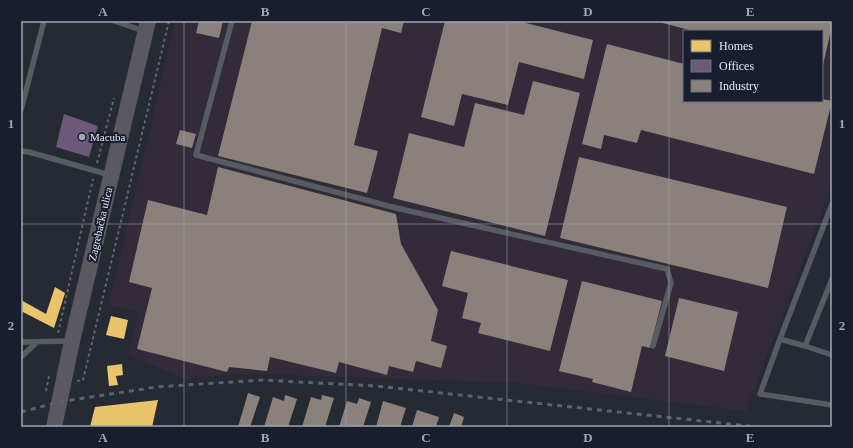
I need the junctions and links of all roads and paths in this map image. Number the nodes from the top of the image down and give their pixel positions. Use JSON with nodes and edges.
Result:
{"nodes":[{"id":1,"x":44,"y":21,"type":"edge"},
{"id":2,"x":114,"y":21,"type":"edge"},
{"id":3,"x":169,"y":21,"type":"edge"},
{"id":4,"x":232,"y":21,"type":"edge"},
{"id":5,"x":147,"y":27,"type":"edge"},
{"id":6,"x":115,"y":93,"type":"dead end"},
{"id":7,"x":21,"y":110,"type":"edge"},
{"id":8,"x":21,"y":151,"type":"edge"},
{"id":9,"x":98,"y":159,"type":"dead end"},
{"id":10,"x":112,"y":176,"type":"junction"},
{"id":11,"x":91,"y":188,"type":"dead end"},
{"id":12,"x":832,"y":204,"type":"edge"},
{"id":13,"x":832,"y":279,"type":"edge"},
{"id":14,"x":58,"y":330,"type":"dead end"},
{"id":15,"x":780,"y":339,"type":"junction"},
{"id":16,"x":72,"y":341,"type":"junction"},
{"id":17,"x":21,"y":342,"type":"edge"},
{"id":18,"x":36,"y":343,"type":"junction"},
{"id":19,"x":653,"y":346,"type":"dead end"},
{"id":20,"x":805,"y":346,"type":"junction"},
{"id":21,"x":832,"y":354,"type":"edge"},
{"id":22,"x":21,"y":357,"type":"edge"},
{"id":23,"x":73,"y":381,"type":"dead end"},
{"id":24,"x":832,"y":405,"type":"edge"},
{"id":25,"x":54,"y":427,"type":"edge"}],
"edges":[{"from":1,"to":7,"type":"lane"},
{"from":2,"to":5,"type":"lane"},
{"from":3,"to":23,"type":"path"},
{"from":4,"to":19,"type":"lane"},
{"from":5,"to":10,"type":"main road","name":"Zagrebačka ulica"},
{"from":6,"to":9,"type":"path"},
{"from":8,"to":10,"type":"lane"},
{"from":10,"to":16,"type":"main road","name":"Zagrebačka ulica"},
{"from":11,"to":14,"type":"path"},
{"from":12,"to":15,"type":"lane"},
{"from":13,"to":20,"type":"lane"},
{"from":15,"to":20,"type":"lane"},
{"from":15,"to":24,"type":"lane"},
{"from":16,"to":18,"type":"lane"},
{"from":16,"to":25,"type":"main road","name":"Zagrebačka ulica"},
{"from":17,"to":18,"type":"lane"},
{"from":18,"to":22,"type":"lane"},
{"from":20,"to":21,"type":"lane"}]}
